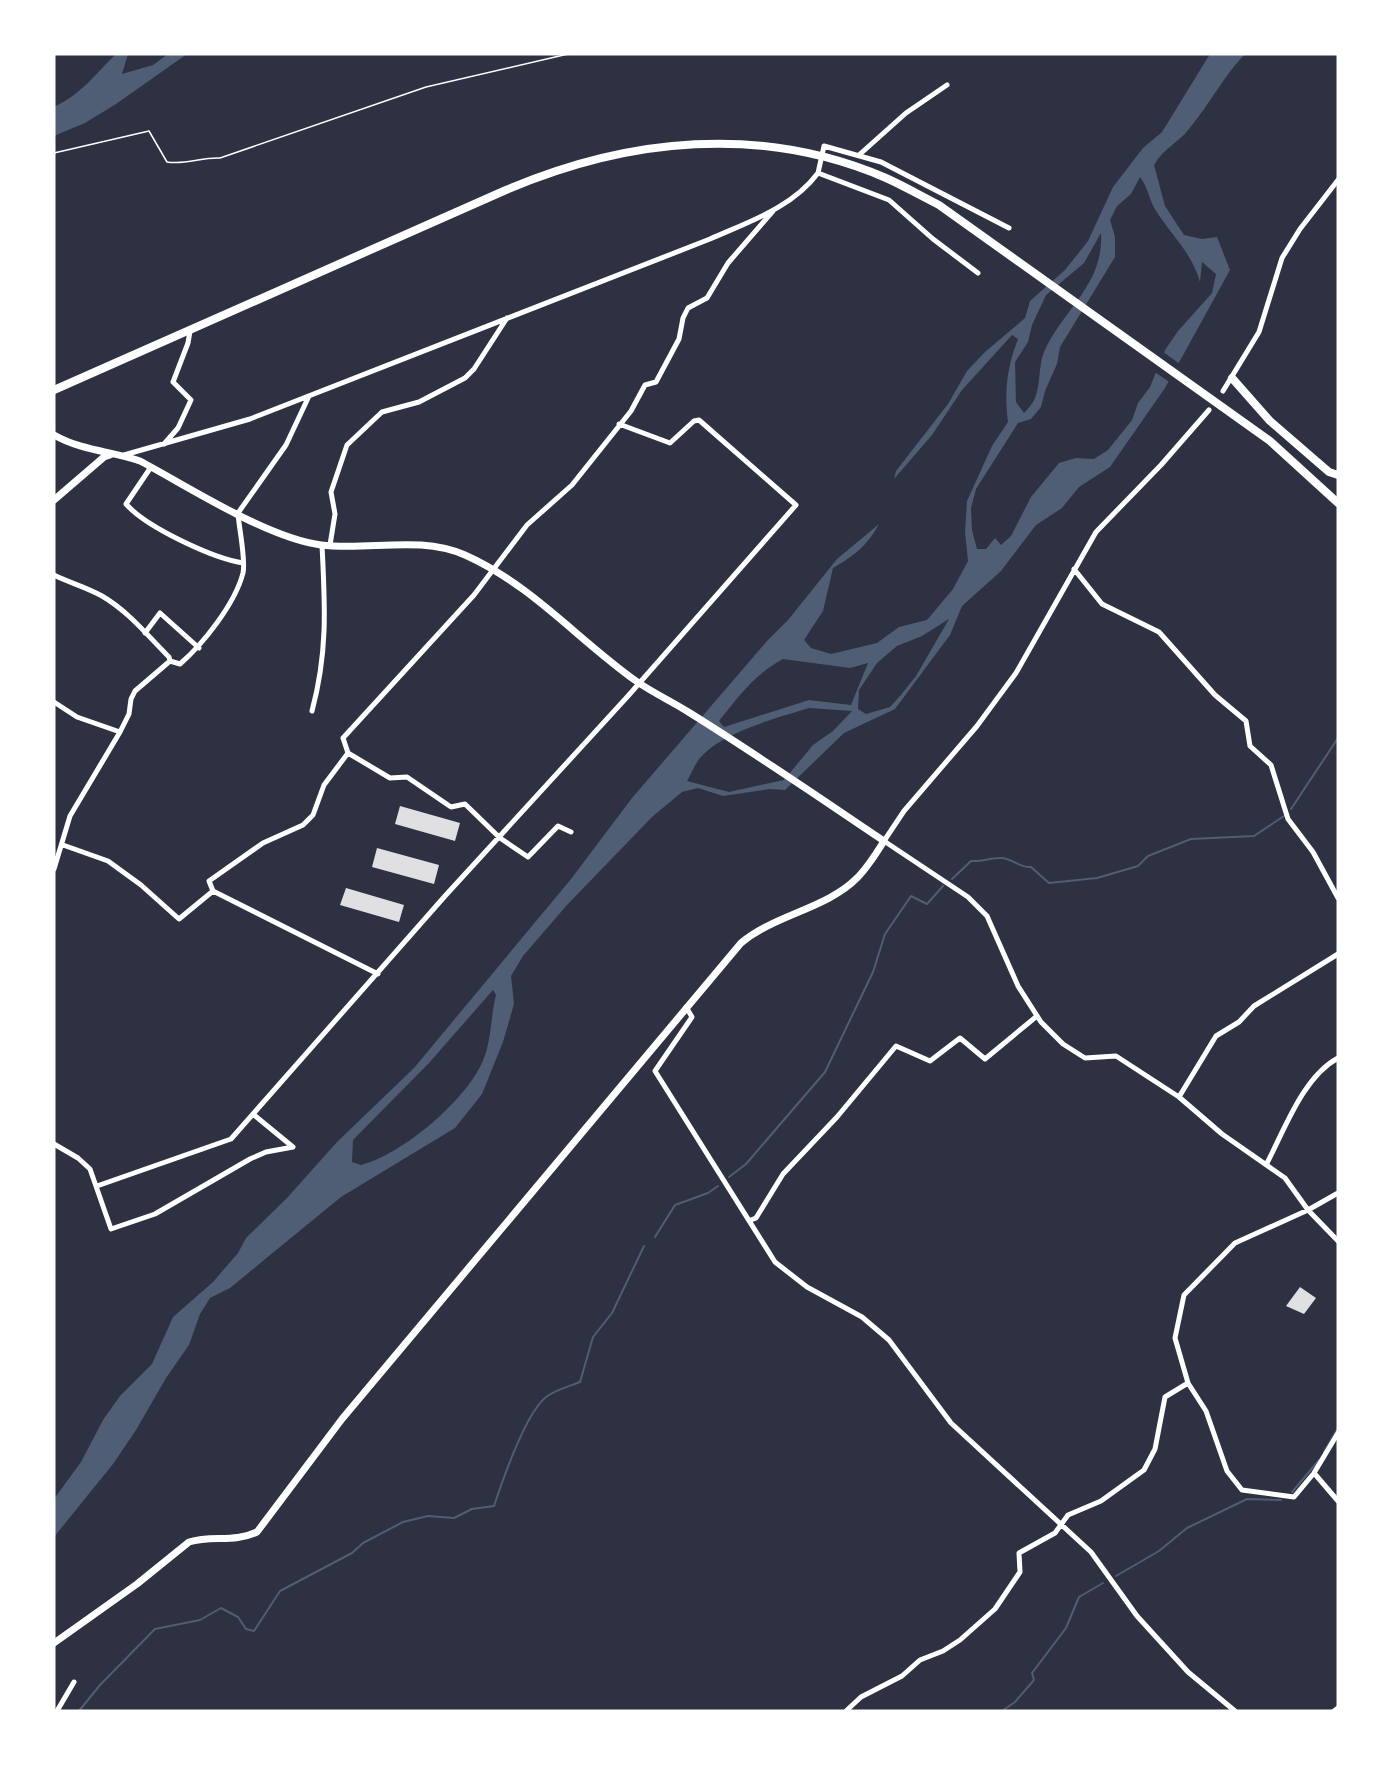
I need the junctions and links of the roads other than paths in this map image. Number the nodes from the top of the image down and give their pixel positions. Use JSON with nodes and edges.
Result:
{"nodes":[{"id":1,"x":947,"y":85,"type":"dead end"},
{"id":2,"x":859,"y":155,"type":"junction"},
{"id":3,"x":820,"y":158,"type":"junction"},
{"id":4,"x":818,"y":173,"type":"junction"},
{"id":5,"x":1338,"y":180,"type":"edge"},
{"id":6,"x":773,"y":211,"type":"junction"},
{"id":7,"x":1008,"y":228,"type":"dead end"},
{"id":8,"x":978,"y":273,"type":"dead end"},
{"id":9,"x":507,"y":318,"type":"junction"},
{"id":10,"x":190,"y":331,"type":"junction"},
{"id":11,"x":1232,"y":378,"type":"junction"},
{"id":12,"x":54,"y":390,"type":"edge"},
{"id":13,"x":1223,"y":391,"type":"dead end"},
{"id":14,"x":309,"y":396,"type":"junction"},
{"id":15,"x":1209,"y":410,"type":"dead end"},
{"id":16,"x":619,"y":424,"type":"junction"},
{"id":17,"x":54,"y":435,"type":"edge"},
{"id":18,"x":163,"y":445,"type":"junction"},
{"id":19,"x":110,"y":455,"type":"junction"},
{"id":20,"x":124,"y":455,"type":"junction"},
{"id":21,"x":151,"y":466,"type":"junction"},
{"id":22,"x":1338,"y":475,"type":"edge"},
{"id":23,"x":54,"y":500,"type":"edge"},
{"id":24,"x":1338,"y":503,"type":"edge"},
{"id":25,"x":238,"y":513,"type":"junction"},
{"id":26,"x":326,"y":545,"type":"junction"},
{"id":27,"x":243,"y":563,"type":"junction"},
{"id":28,"x":1074,"y":569,"type":"junction"},
{"id":29,"x":495,"y":570,"type":"junction"},
{"id":30,"x":54,"y":575,"type":"edge"},
{"id":31,"x":146,"y":633,"type":"junction"},
{"id":32,"x":199,"y":648,"type":"junction"},
{"id":33,"x":170,"y":661,"type":"junction"},
{"id":34,"x":638,"y":683,"type":"junction"},
{"id":35,"x":54,"y":702,"type":"edge"},
{"id":36,"x":312,"y":711,"type":"dead end"},
{"id":37,"x":120,"y":732,"type":"junction"},
{"id":38,"x":348,"y":753,"type":"junction"},
{"id":39,"x":571,"y":832,"type":"dead end"},
{"id":40,"x":500,"y":838,"type":"junction"},
{"id":41,"x":884,"y":841,"type":"junction"},
{"id":42,"x":63,"y":845,"type":"junction"},
{"id":43,"x":54,"y":869,"type":"edge"},
{"id":44,"x":213,"y":891,"type":"junction"},
{"id":45,"x":1338,"y":898,"type":"edge"},
{"id":46,"x":1338,"y":954,"type":"edge"},
{"id":47,"x":378,"y":974,"type":"junction"},
{"id":48,"x":686,"y":1007,"type":"junction"},
{"id":49,"x":1037,"y":1016,"type":"junction"},
{"id":50,"x":1338,"y":1058,"type":"edge"},
{"id":51,"x":1179,"y":1097,"type":"junction"},
{"id":52,"x":254,"y":1115,"type":"junction"},
{"id":53,"x":54,"y":1144,"type":"edge"},
{"id":54,"x":1267,"y":1163,"type":"junction"},
{"id":55,"x":97,"y":1186,"type":"junction"},
{"id":56,"x":1338,"y":1194,"type":"edge"},
{"id":57,"x":1308,"y":1210,"type":"junction"},
{"id":58,"x":751,"y":1220,"type":"junction"},
{"id":59,"x":1338,"y":1241,"type":"edge"},
{"id":60,"x":1188,"y":1383,"type":"junction"},
{"id":61,"x":1338,"y":1433,"type":"edge"},
{"id":62,"x":1314,"y":1473,"type":"junction"},
{"id":63,"x":1338,"y":1501,"type":"edge"},
{"id":64,"x":1062,"y":1523,"type":"junction"},
{"id":65,"x":54,"y":1642,"type":"edge"},
{"id":66,"x":74,"y":1682,"type":"dead end"},
{"id":67,"x":57,"y":1711,"type":"edge"},
{"id":68,"x":846,"y":1711,"type":"edge"},
{"id":69,"x":1235,"y":1711,"type":"edge"}],
"edges":[{"from":1,"to":2,"type":"street"},
{"from":2,"to":3,"type":"street"},
{"from":2,"to":7,"type":"street"},
{"from":3,"to":4,"type":"street"},
{"from":3,"to":10,"type":"main road"},
{"from":3,"to":24,"type":"main road"},
{"from":4,"to":6,"type":"street"},
{"from":4,"to":8,"type":"street"},
{"from":5,"to":11,"type":"street"},
{"from":6,"to":9,"type":"street"},
{"from":6,"to":16,"type":"street"},
{"from":9,"to":14,"type":"street"},
{"from":9,"to":26,"type":"street"},
{"from":10,"to":12,"type":"main road"},
{"from":10,"to":18,"type":"street"},
{"from":11,"to":13,"type":"street"},
{"from":11,"to":22,"type":"main road"},
{"from":14,"to":18,"type":"street"},
{"from":14,"to":25,"type":"street"},
{"from":15,"to":28,"type":"street"},
{"from":16,"to":29,"type":"street"},
{"from":16,"to":34,"type":"street"},
{"from":17,"to":19,"type":"street"},
{"from":18,"to":20,"type":"street"},
{"from":19,"to":20,"type":"street"},
{"from":19,"to":23,"type":"street"},
{"from":20,"to":21,"type":"street"},
{"from":21,"to":25,"type":"street"},
{"from":21,"to":27,"type":"street"},
{"from":25,"to":26,"type":"street"},
{"from":25,"to":27,"type":"street"},
{"from":26,"to":29,"type":"street"},
{"from":26,"to":36,"type":"street"},
{"from":27,"to":32,"type":"street"},
{"from":28,"to":41,"type":"street"},
{"from":28,"to":45,"type":"street"},
{"from":29,"to":34,"type":"street"},
{"from":29,"to":38,"type":"street"},
{"from":30,"to":31,"type":"street"},
{"from":31,"to":32,"type":"street"},
{"from":31,"to":33,"type":"street"},
{"from":32,"to":33,"type":"street"},
{"from":33,"to":37,"type":"street"},
{"from":34,"to":40,"type":"street"},
{"from":34,"to":41,"type":"street"},
{"from":35,"to":37,"type":"street"},
{"from":37,"to":42,"type":"street"},
{"from":38,"to":40,"type":"street"},
{"from":38,"to":44,"type":"street"},
{"from":39,"to":40,"type":"street"},
{"from":40,"to":47,"type":"street"},
{"from":41,"to":48,"type":"street"},
{"from":41,"to":49,"type":"street"},
{"from":42,"to":43,"type":"street"},
{"from":42,"to":44,"type":"street"},
{"from":44,"to":47,"type":"street"},
{"from":46,"to":51,"type":"street"},
{"from":47,"to":52,"type":"street"},
{"from":48,"to":58,"type":"street"},
{"from":48,"to":65,"type":"street"},
{"from":49,"to":51,"type":"street"},
{"from":49,"to":58,"type":"street"},
{"from":50,"to":54,"type":"street"},
{"from":51,"to":54,"type":"street"},
{"from":52,"to":55,"type":"street"},
{"from":52,"to":55,"type":"street"},
{"from":53,"to":55,"type":"street"},
{"from":54,"to":57,"type":"street"},
{"from":56,"to":57,"type":"street"},
{"from":57,"to":59,"type":"street"},
{"from":57,"to":60,"type":"street"},
{"from":58,"to":64,"type":"street"},
{"from":60,"to":62,"type":"street"},
{"from":60,"to":64,"type":"street"},
{"from":61,"to":62,"type":"street"},
{"from":62,"to":63,"type":"street"},
{"from":64,"to":68,"type":"street"},
{"from":64,"to":69,"type":"street"},
{"from":66,"to":67,"type":"street"}]}
